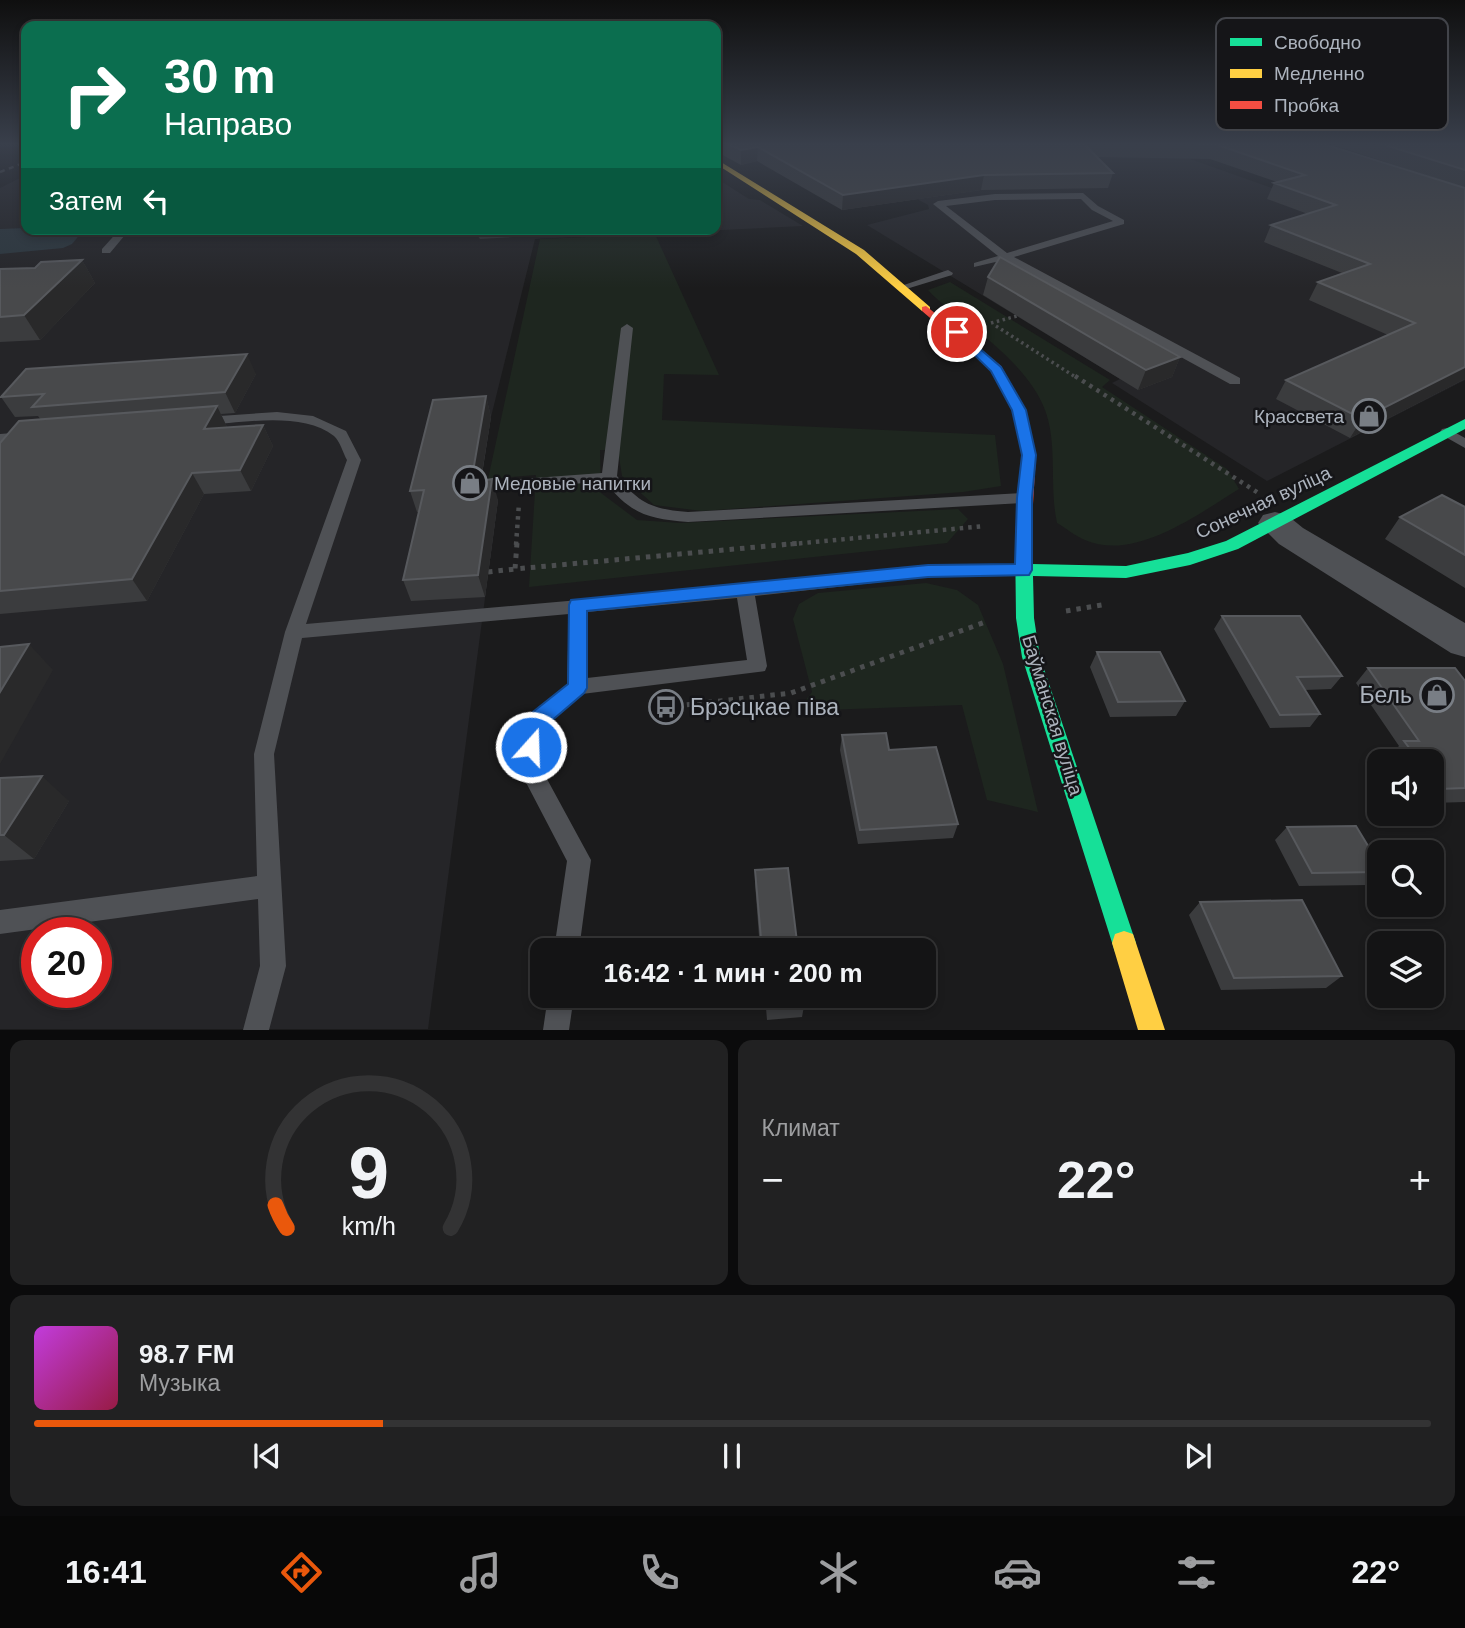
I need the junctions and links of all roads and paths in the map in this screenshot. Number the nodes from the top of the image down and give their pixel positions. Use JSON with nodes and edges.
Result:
{"nodes":[{"id":1,"x":766,"y":192,"type":"edge"},
{"id":2,"x":120,"y":235,"type":"edge"},
{"id":3,"x":106,"y":251,"type":"dead end"},
{"id":4,"x":1006,"y":257,"type":"junction"},
{"id":5,"x":978,"y":265,"type":"dead end"},
{"id":6,"x":947,"y":274,"type":"dead end"},
{"id":7,"x":903,"y":287,"type":"junction"},
{"id":8,"x":980,"y":316,"type":"dead end"},
{"id":9,"x":1017,"y":316,"type":"edge"},
{"id":10,"x":991,"y":323,"type":"junction"},
{"id":11,"x":627,"y":328,"type":"dead end"},
{"id":12,"x":1236,"y":381,"type":"dead end"},
{"id":13,"x":194,"y":422,"type":"edge"},
{"id":14,"x":1465,"y":423,"type":"edge"},
{"id":15,"x":1447,"y":432,"type":"junction"},
{"id":16,"x":42,"y":435,"type":"edge"},
{"id":17,"x":0,"y":438,"type":"edge"},
{"id":18,"x":1465,"y":444,"type":"edge"},
{"id":19,"x":609,"y":477,"type":"junction"},
{"id":20,"x":520,"y":484,"type":"dead end"},
{"id":21,"x":1024,"y":498,"type":"junction"},
{"id":22,"x":1264,"y":513,"type":"junction"},
{"id":23,"x":516,"y":569,"type":"dead end"},
{"id":24,"x":1023,"y":570,"type":"junction"},
{"id":25,"x":488,"y":572,"type":"dead end"},
{"id":26,"x":745,"y":591,"type":"junction"},
{"id":27,"x":578,"y":605,"type":"junction"},
{"id":28,"x":294,"y":632,"type":"junction"},
{"id":29,"x":1465,"y":642,"type":"edge"},
{"id":30,"x":578,"y":688,"type":"junction"},
{"id":31,"x":269,"y":886,"type":"junction"},
{"id":32,"x":0,"y":922,"type":"edge"},
{"id":33,"x":569,"y":938,"type":"edge"},
{"id":34,"x":559,"y":1008,"type":"edge"},
{"id":35,"x":256,"y":1030,"type":"edge"},
{"id":36,"x":556,"y":1030,"type":"edge"},
{"id":37,"x":1152,"y":1030,"type":"edge"}],
"edges":[{"from":1,"to":7,"type":"street","name":"Баўманская вуліца"},
{"from":2,"to":3,"type":"lane"},
{"from":4,"to":4,"type":"lane"},
{"from":4,"to":5,"type":"lane"},
{"from":4,"to":12,"type":"lane"},
{"from":6,"to":7,"type":"lane"},
{"from":7,"to":21,"type":"street","name":"Баўманская вуліца"},
{"from":8,"to":10,"type":"path"},
{"from":9,"to":10,"type":"path"},
{"from":10,"to":22,"type":"path"},
{"from":11,"to":19,"type":"lane"},
{"from":13,"to":28,"type":"lane"},
{"from":14,"to":15,"type":"street","name":"Сонечная вуліца"},
{"from":15,"to":18,"type":"lane"},
{"from":15,"to":22,"type":"street","name":"Сонечная вуліца"},
{"from":16,"to":17,"type":"lane"},
{"from":19,"to":20,"type":"lane"},
{"from":19,"to":21,"type":"lane"},
{"from":21,"to":24,"type":"street","name":"Баўманская вуліца"},
{"from":22,"to":24,"type":"street","name":"Сонечная вуліца"},
{"from":22,"to":29,"type":"street"},
{"from":23,"to":25,"type":"path"},
{"from":24,"to":26,"type":"lane"},
{"from":24,"to":37,"type":"street","name":"Баўманская вуліца"},
{"from":26,"to":27,"type":"lane"},
{"from":26,"to":30,"type":"lane"},
{"from":27,"to":28,"type":"lane"},
{"from":27,"to":30,"type":"lane"},
{"from":28,"to":31,"type":"lane"},
{"from":30,"to":33,"type":"lane"},
{"from":31,"to":32,"type":"lane"},
{"from":31,"to":35,"type":"lane"},
{"from":34,"to":36,"type":"lane"}]}
